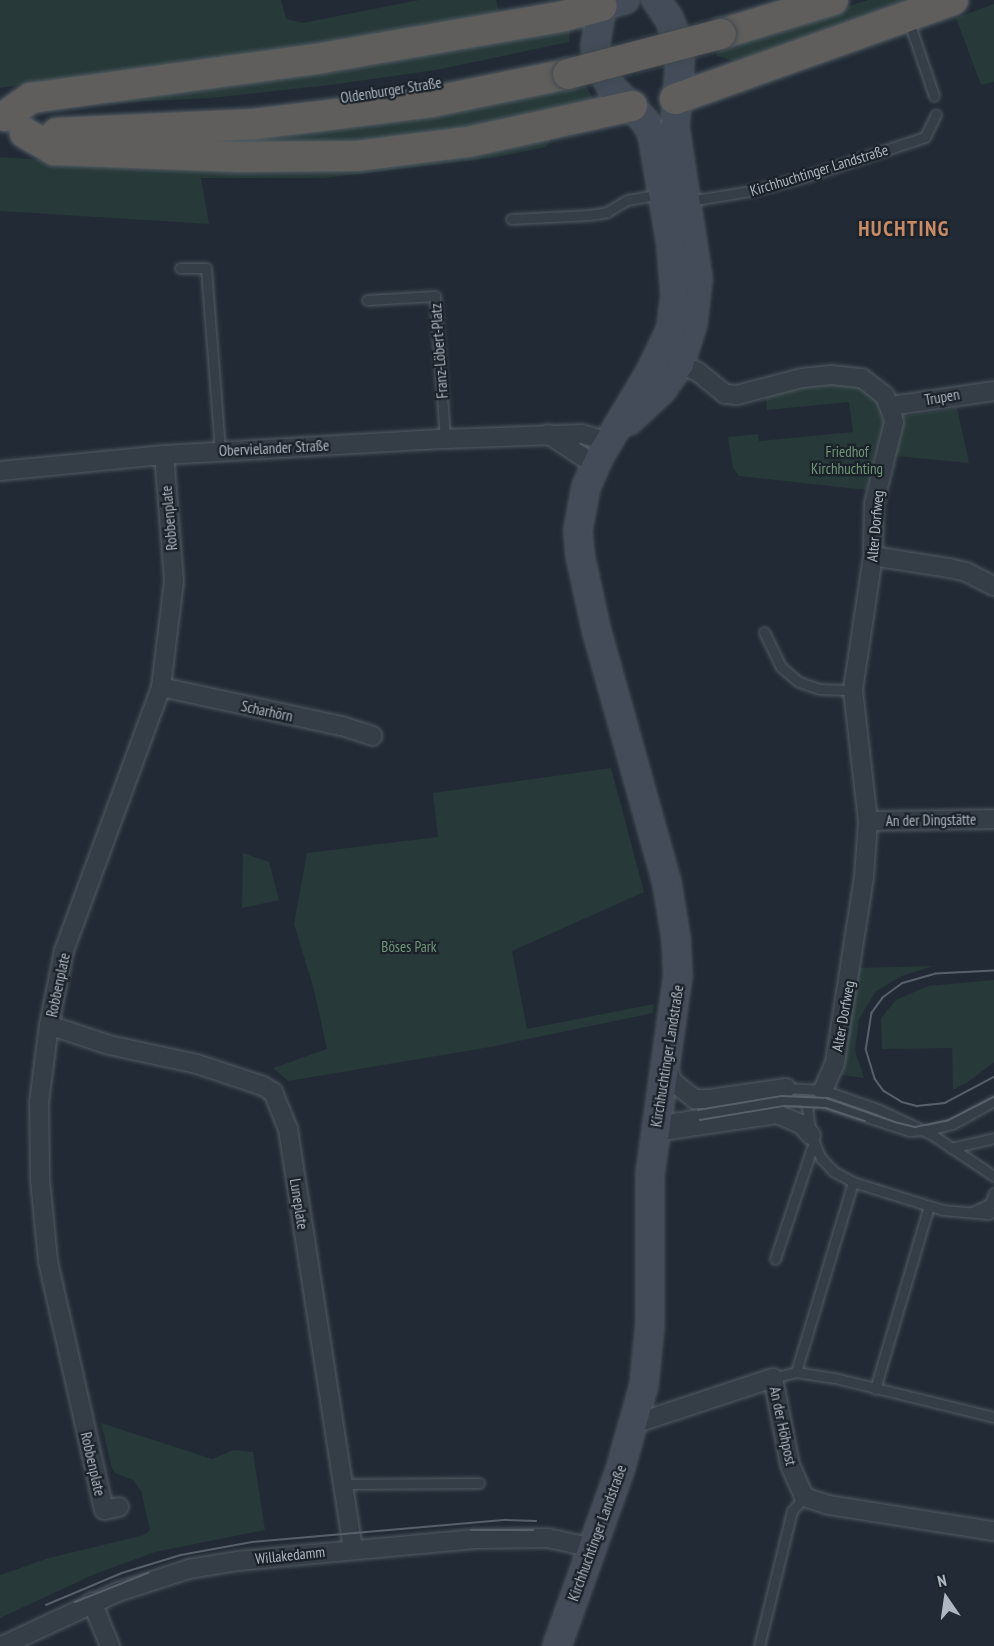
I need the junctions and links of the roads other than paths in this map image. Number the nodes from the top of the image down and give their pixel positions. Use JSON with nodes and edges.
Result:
{"nodes":[{"id":1,"x":656,"y":0,"type":"edge"},
{"id":2,"x":773,"y":0,"type":"edge"},
{"id":3,"x":833,"y":0,"type":"edge"},
{"id":4,"x":953,"y":0,"type":"edge"},
{"id":5,"x":610,"y":2,"type":"edge"},
{"id":6,"x":908,"y":17,"type":"junction"},
{"id":7,"x":718,"y":25,"type":"junction"},
{"id":8,"x":934,"y":96,"type":"dead end"},
{"id":9,"x":675,"y":99,"type":"junction"},
{"id":10,"x":632,"y":106,"type":"junction"},
{"id":11,"x":936,"y":114,"type":"dead end"},
{"id":12,"x":8,"y":125,"type":"edge"},
{"id":13,"x":674,"y":198,"type":"junction"},
{"id":14,"x":511,"y":219,"type":"dead end"},
{"id":15,"x":180,"y":268,"type":"dead end"},
{"id":16,"x":367,"y":300,"type":"dead end"},
{"id":17,"x":670,"y":359,"type":"junction"},
{"id":18,"x":994,"y":391,"type":"edge"},
{"id":19,"x":890,"y":406,"type":"junction"},
{"id":20,"x":548,"y":435,"type":"junction"},
{"id":21,"x":445,"y":439,"type":"junction"},
{"id":22,"x":610,"y":439,"type":"junction"},
{"id":23,"x":220,"y":451,"type":"junction"},
{"id":24,"x":164,"y":455,"type":"junction"},
{"id":25,"x":595,"y":465,"type":"junction"},
{"id":26,"x":0,"y":471,"type":"edge"},
{"id":27,"x":873,"y":556,"type":"junction"},
{"id":28,"x":994,"y":586,"type":"edge"},
{"id":29,"x":764,"y":632,"type":"dead end"},
{"id":30,"x":161,"y":687,"type":"junction"},
{"id":31,"x":853,"y":690,"type":"junction"},
{"id":32,"x":372,"y":736,"type":"dead end"},
{"id":33,"x":994,"y":819,"type":"edge"},
{"id":34,"x":868,"y":821,"type":"junction"},
{"id":35,"x":49,"y":1025,"type":"junction"},
{"id":36,"x":668,"y":1067,"type":"junction"},
{"id":37,"x":786,"y":1088,"type":"joint"},
{"id":38,"x":818,"y":1096,"type":"junction"},
{"id":39,"x":994,"y":1101,"type":"edge"},
{"id":40,"x":656,"y":1126,"type":"junction"},
{"id":41,"x":924,"y":1130,"type":"junction"},
{"id":42,"x":812,"y":1138,"type":"junction"},
{"id":43,"x":994,"y":1138,"type":"edge"},
{"id":44,"x":951,"y":1148,"type":"junction"},
{"id":45,"x":992,"y":1174,"type":"edge"},
{"id":46,"x":853,"y":1182,"type":"junction"},
{"id":47,"x":994,"y":1191,"type":"edge"},
{"id":48,"x":929,"y":1206,"type":"junction"},
{"id":49,"x":994,"y":1212,"type":"edge"},
{"id":50,"x":970,"y":1213,"type":"junction"},
{"id":51,"x":775,"y":1259,"type":"dead end"},
{"id":52,"x":796,"y":1372,"type":"junction"},
{"id":53,"x":773,"y":1378,"type":"junction"},
{"id":54,"x":875,"y":1389,"type":"junction"},
{"id":55,"x":994,"y":1417,"type":"edge"},
{"id":56,"x":634,"y":1424,"type":"junction"},
{"id":57,"x":478,"y":1483,"type":"dead end"},
{"id":58,"x":343,"y":1484,"type":"junction"},
{"id":59,"x":804,"y":1497,"type":"junction"},
{"id":60,"x":119,"y":1507,"type":"dead end"},
{"id":61,"x":994,"y":1531,"type":"edge"},
{"id":62,"x":593,"y":1548,"type":"junction"},
{"id":63,"x":353,"y":1549,"type":"junction"},
{"id":64,"x":92,"y":1602,"type":"junction"},
{"id":65,"x":2,"y":1646,"type":"edge"},
{"id":66,"x":110,"y":1646,"type":"edge"},
{"id":67,"x":557,"y":1646,"type":"edge"},
{"id":68,"x":759,"y":1646,"type":"edge"}],
"edges":[{"from":1,"to":9,"type":"main road","name":"Kirchhuchtinger Landstraße"},
{"from":2,"to":7,"type":"highway","name":"Oldenburger Straße"},
{"from":3,"to":7,"type":"highway","name":"Oldenburger Straße"},
{"from":4,"to":6,"type":"highway"},
{"from":5,"to":10,"type":"main road","name":"Kirchhuchtinger Landstraße"},
{"from":5,"to":12,"type":"highway"},
{"from":6,"to":8,"type":"lane"},
{"from":6,"to":9,"type":"highway"},
{"from":7,"to":12,"type":"highway","name":"Oldenburger Straße"},
{"from":9,"to":10,"type":"main road"},
{"from":9,"to":13,"type":"main road","name":"Kirchhuchtinger Landstraße"},
{"from":10,"to":12,"type":"highway"},
{"from":10,"to":13,"type":"main road","name":"Kirchhuchtinger Landstraße"},
{"from":11,"to":13,"type":"lane","name":"Kirchhuchtinger Landstraße"},
{"from":13,"to":14,"type":"lane"},
{"from":13,"to":17,"type":"main road","name":"Kirchhuchtinger Landstraße"},
{"from":15,"to":23,"type":"lane"},
{"from":16,"to":21,"type":"lane","name":"Franz-Löbert-Platz"},
{"from":17,"to":19,"type":"street"},
{"from":17,"to":22,"type":"main road","name":"Kirchhuchtinger Landstraße"},
{"from":18,"to":19,"type":"street","name":"Trupen"},
{"from":19,"to":27,"type":"street","name":"Alter Dorfweg"},
{"from":20,"to":21,"type":"street","name":"Obervielander Straße"},
{"from":20,"to":22,"type":"street","name":"Obervielander Straße"},
{"from":20,"to":25,"type":"street"},
{"from":21,"to":23,"type":"street","name":"Obervielander Straße"},
{"from":22,"to":25,"type":"main road","name":"Kirchhuchtinger Landstraße"},
{"from":23,"to":24,"type":"street","name":"Obervielander Straße"},
{"from":24,"to":26,"type":"street","name":"Obervielander Straße"},
{"from":24,"to":30,"type":"street","name":"Robbenplate"},
{"from":25,"to":36,"type":"main road","name":"Kirchhuchtinger Landstraße"},
{"from":27,"to":28,"type":"street"},
{"from":27,"to":31,"type":"street","name":"Alter Dorfweg"},
{"from":29,"to":31,"type":"lane"},
{"from":30,"to":32,"type":"street","name":"Scharhörn"},
{"from":30,"to":35,"type":"street","name":"Robbenplate"},
{"from":31,"to":34,"type":"street","name":"Alter Dorfweg"},
{"from":33,"to":34,"type":"street","name":"An der Dingstätte"},
{"from":34,"to":38,"type":"street","name":"Alter Dorfweg"},
{"from":35,"to":58,"type":"street","name":"Luneplate"},
{"from":35,"to":60,"type":"street","name":"Robbenplate"},
{"from":36,"to":37,"type":"street"},
{"from":36,"to":40,"type":"main road","name":"Kirchhuchtinger Landstraße"},
{"from":37,"to":38,"type":"lane"},
{"from":38,"to":40,"type":"lane"},
{"from":38,"to":41,"type":"lane"},
{"from":38,"to":41,"type":"lane"},
{"from":38,"to":42,"type":"lane"},
{"from":39,"to":41,"type":"lane"},
{"from":40,"to":42,"type":"street"},
{"from":40,"to":56,"type":"main road","name":"Kirchhuchtinger Landstraße"},
{"from":41,"to":44,"type":"lane"},
{"from":42,"to":46,"type":"lane"},
{"from":42,"to":51,"type":"lane"},
{"from":43,"to":44,"type":"lane"},
{"from":44,"to":45,"type":"lane"},
{"from":45,"to":47,"type":"lane"},
{"from":46,"to":48,"type":"lane"},
{"from":46,"to":52,"type":"lane"},
{"from":47,"to":50,"type":"lane"},
{"from":48,"to":50,"type":"lane"},
{"from":48,"to":54,"type":"lane"},
{"from":49,"to":50,"type":"lane"},
{"from":52,"to":53,"type":"lane"},
{"from":52,"to":54,"type":"lane"},
{"from":53,"to":56,"type":"street","name":"An der Höhpost"},
{"from":53,"to":59,"type":"street","name":"An der Höhpost"},
{"from":54,"to":55,"type":"lane"},
{"from":56,"to":62,"type":"main road","name":"Kirchhuchtinger Landstraße"},
{"from":57,"to":58,"type":"lane"},
{"from":58,"to":63,"type":"street","name":"Luneplate"},
{"from":59,"to":61,"type":"street"},
{"from":59,"to":68,"type":"lane"},
{"from":62,"to":63,"type":"street","name":"Willakedamm"},
{"from":62,"to":67,"type":"main road","name":"Kirchhuchtinger Landstraße"},
{"from":63,"to":64,"type":"street","name":"Willakedamm"},
{"from":64,"to":65,"type":"street","name":"Willakedamm"},
{"from":64,"to":66,"type":"street"}]}
